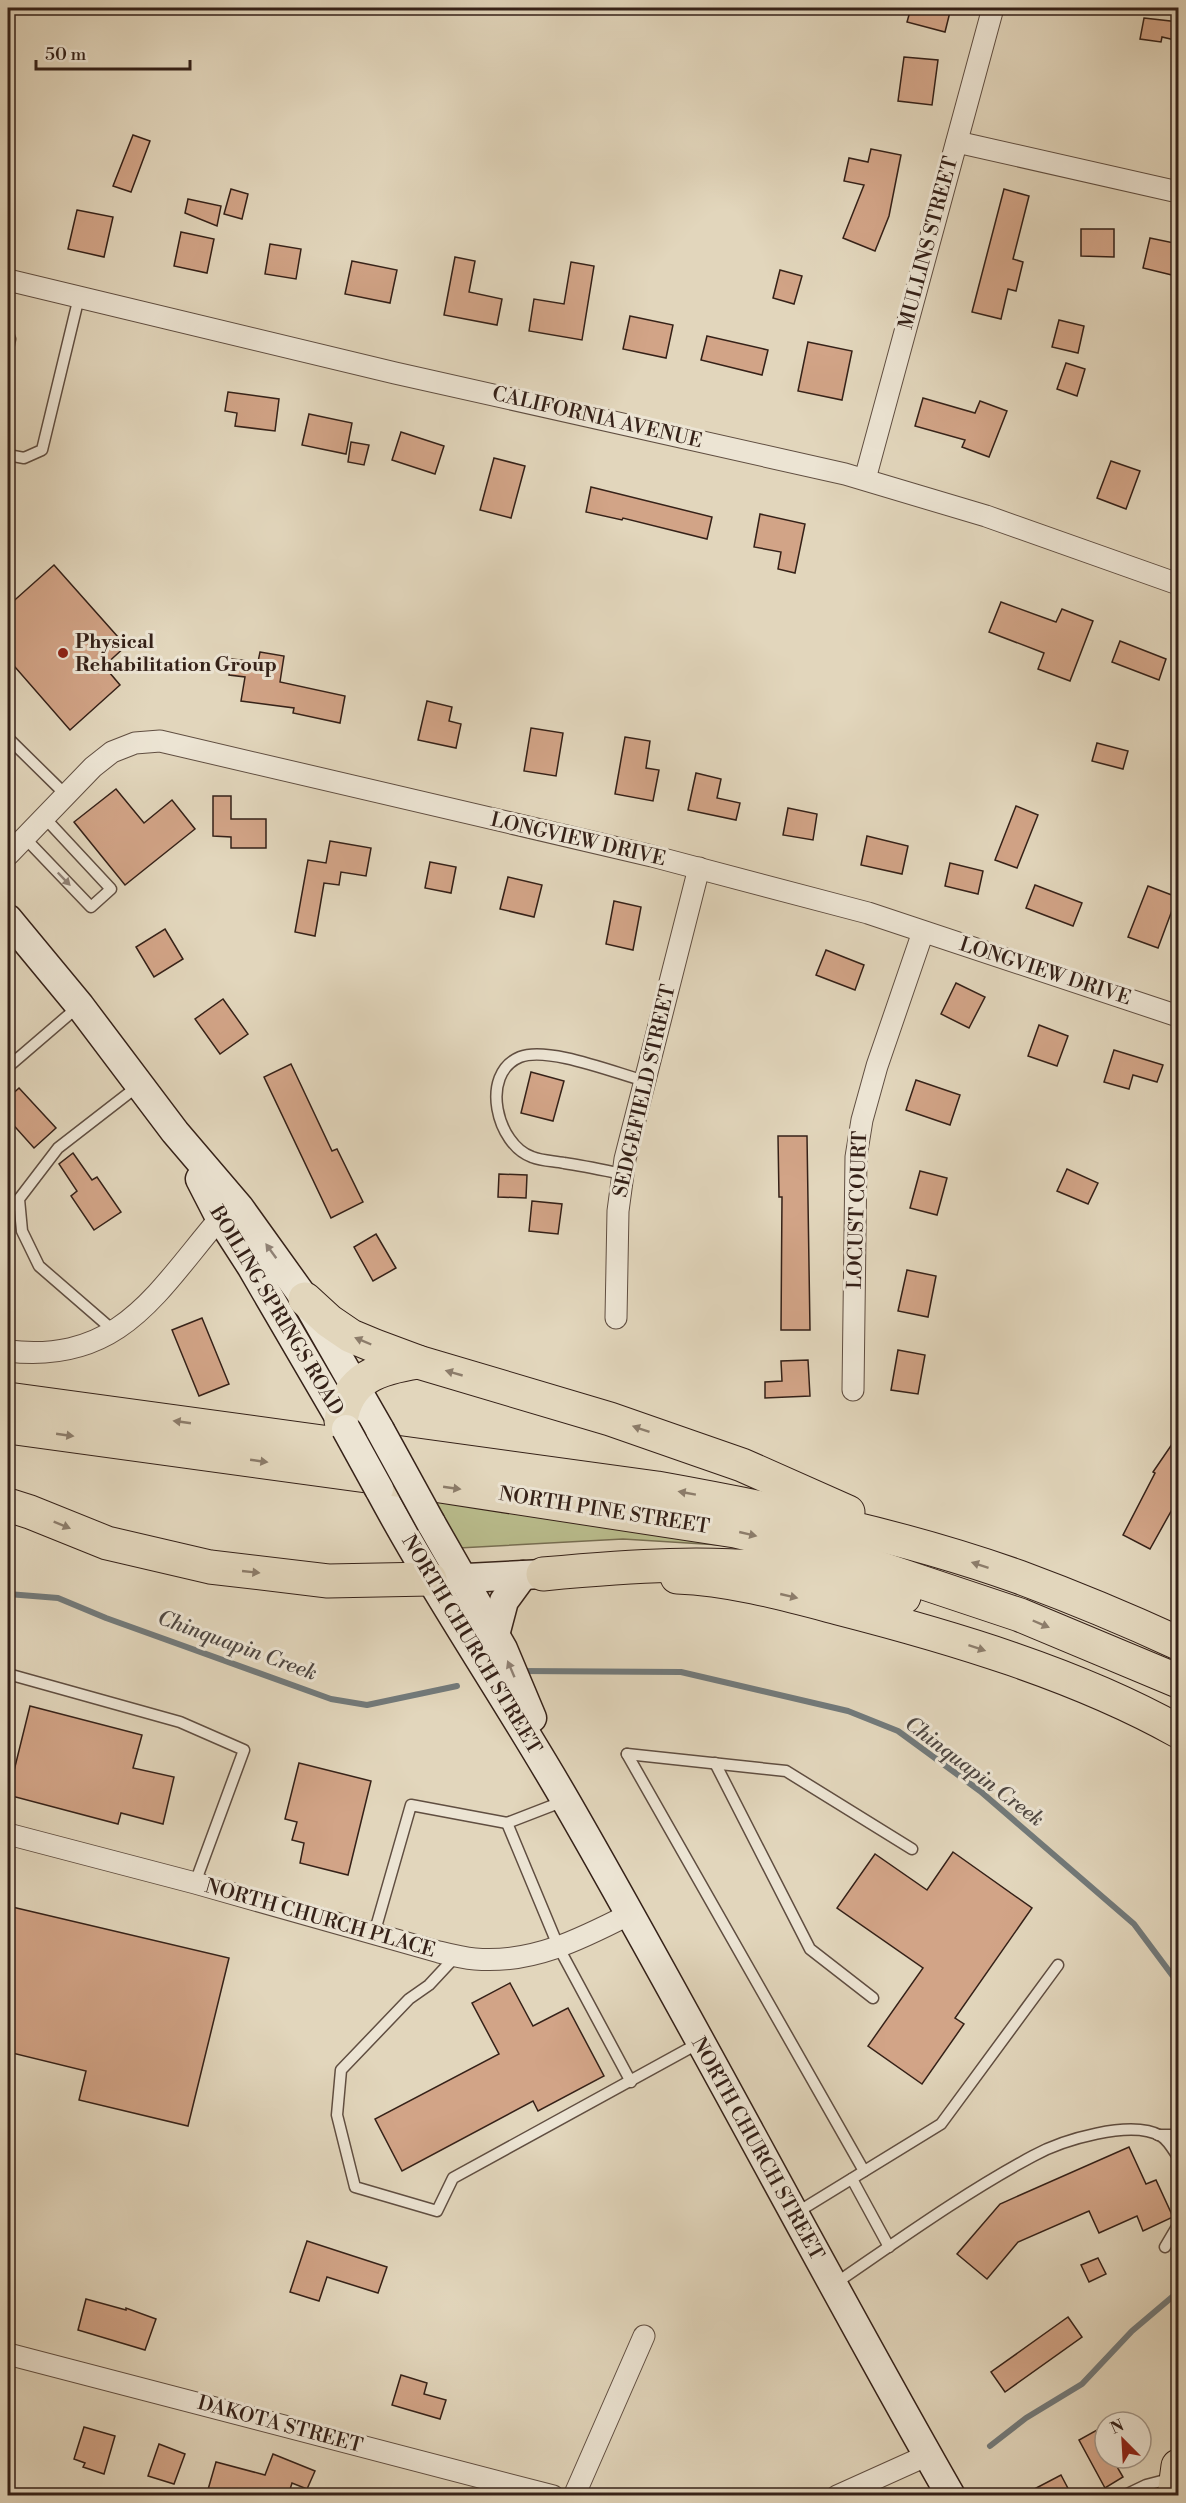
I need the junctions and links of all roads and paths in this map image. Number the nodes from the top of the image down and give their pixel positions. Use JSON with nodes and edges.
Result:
{"nodes":[{"id":1,"x":993,"y":8,"type":"edge"},
{"id":2,"x":957,"y":142,"type":"junction"},
{"id":3,"x":1179,"y":192,"type":"edge"},
{"id":4,"x":8,"y":280,"type":"edge"},
{"id":5,"x":79,"y":297,"type":"junction"},
{"id":6,"x":8,"y":333,"type":"edge"},
{"id":7,"x":8,"y":349,"type":"edge"},
{"id":8,"x":8,"y":455,"type":"edge"},
{"id":9,"x":864,"y":479,"type":"junction"},
{"id":10,"x":1179,"y":584,"type":"edge"},
{"id":11,"x":8,"y":738,"type":"edge"},
{"id":12,"x":66,"y":795,"type":"junction"},
{"id":13,"x":44,"y":817,"type":"junction"},
{"id":14,"x":24,"y":837,"type":"junction"},
{"id":15,"x":8,"y":855,"type":"edge"},
{"id":16,"x":699,"y":868,"type":"junction"},
{"id":17,"x":8,"y":919,"type":"edge"},
{"id":18,"x":923,"y":932,"type":"junction"},
{"id":19,"x":80,"y":1006,"type":"junction"},
{"id":20,"x":1179,"y":1016,"type":"edge"},
{"id":21,"x":8,"y":1067,"type":"edge"},
{"id":22,"x":645,"y":1081,"type":"junction"},
{"id":23,"x":140,"y":1085,"type":"junction"},
{"id":24,"x":622,"y":1174,"type":"junction"},
{"id":25,"x":229,"y":1213,"type":"junction"},
{"id":26,"x":305,"y":1299,"type":"junction"},
{"id":27,"x":616,"y":1318,"type":"dead end"},
{"id":28,"x":114,"y":1331,"type":"junction"},
{"id":29,"x":8,"y":1351,"type":"edge"},
{"id":30,"x":418,"y":1362,"type":"junction"},
{"id":31,"x":356,"y":1386,"type":"junction"},
{"id":32,"x":853,"y":1390,"type":"dead end"},
{"id":33,"x":8,"y":1399,"type":"edge"},
{"id":34,"x":343,"y":1425,"type":"junction"},
{"id":35,"x":8,"y":1427,"type":"edge"},
{"id":36,"x":400,"y":1467,"type":"joint"},
{"id":37,"x":379,"y":1489,"type":"joint"},
{"id":38,"x":8,"y":1505,"type":"edge"},
{"id":39,"x":929,"y":1548,"type":"junction"},
{"id":40,"x":533,"y":1575,"type":"junction"},
{"id":41,"x":462,"y":1578,"type":"junction"},
{"id":42,"x":430,"y":1580,"type":"junction"},
{"id":43,"x":986,"y":1605,"type":"junction"},
{"id":44,"x":1113,"y":1614,"type":"junction"},
{"id":45,"x":1179,"y":1626,"type":"edge"},
{"id":46,"x":495,"y":1635,"type":"junction"},
{"id":47,"x":1179,"y":1642,"type":"edge"},
{"id":48,"x":8,"y":1674,"type":"edge"},
{"id":49,"x":1179,"y":1682,"type":"edge"},
{"id":50,"x":1179,"y":1731,"type":"edge"},
{"id":51,"x":715,"y":1763,"type":"junction"},
{"id":52,"x":566,"y":1801,"type":"junction"},
{"id":53,"x":507,"y":1824,"type":"junction"},
{"id":54,"x":8,"y":1834,"type":"edge"},
{"id":55,"x":912,"y":1849,"type":"dead end"},
{"id":56,"x":195,"y":1883,"type":"junction"},
{"id":57,"x":630,"y":1914,"type":"junction"},
{"id":58,"x":374,"y":1934,"type":"junction"},
{"id":59,"x":559,"y":1948,"type":"junction"},
{"id":60,"x":456,"y":1956,"type":"junction"},
{"id":61,"x":1058,"y":1965,"type":"dead end"},
{"id":62,"x":873,"y":1998,"type":"dead end"},
{"id":63,"x":700,"y":2042,"type":"junction"},
{"id":64,"x":631,"y":2082,"type":"junction"},
{"id":65,"x":1158,"y":2135,"type":"junction"},
{"id":66,"x":1179,"y":2135,"type":"edge"},
{"id":67,"x":1179,"y":2157,"type":"edge"},
{"id":68,"x":864,"y":2171,"type":"junction"},
{"id":69,"x":852,"y":2179,"type":"junction"},
{"id":70,"x":794,"y":2215,"type":"junction"},
{"id":71,"x":1179,"y":2224,"type":"edge"},
{"id":72,"x":889,"y":2247,"type":"junction"},
{"id":73,"x":1165,"y":2247,"type":"dead end"},
{"id":74,"x":832,"y":2285,"type":"junction"},
{"id":75,"x":644,"y":2336,"type":"dead end"},
{"id":76,"x":8,"y":2354,"type":"edge"},
{"id":77,"x":928,"y":2455,"type":"junction"},
{"id":78,"x":1176,"y":2480,"type":"edge"},
{"id":79,"x":553,"y":2496,"type":"edge"},
{"id":80,"x":574,"y":2496,"type":"edge"},
{"id":81,"x":837,"y":2496,"type":"edge"},
{"id":82,"x":951,"y":2496,"type":"edge"},
{"id":83,"x":1123,"y":2496,"type":"edge"}],
"edges":[{"from":1,"to":2,"type":"street","name":"MULLINS STREET"},
{"from":2,"to":3,"type":"street"},
{"from":2,"to":9,"type":"street","name":"MULLINS STREET"},
{"from":4,"to":5,"type":"street","name":"CALIFORNIA AVENUE"},
{"from":5,"to":8,"type":"lane"},
{"from":5,"to":9,"type":"street","name":"CALIFORNIA AVENUE"},
{"from":6,"to":7,"type":"lane"},
{"from":9,"to":10,"type":"street","name":"CALIFORNIA AVENUE"},
{"from":11,"to":12,"type":"lane"},
{"from":12,"to":13,"type":"street","name":"LONGVIEW DRIVE"},
{"from":12,"to":16,"type":"street","name":"LONGVIEW DRIVE"},
{"from":13,"to":14,"type":"street","name":"LONGVIEW DRIVE"},
{"from":14,"to":13,"type":"lane","one_way":true},
{"from":14,"to":15,"type":"street","name":"LONGVIEW DRIVE"},
{"from":16,"to":18,"type":"street","name":"LONGVIEW DRIVE"},
{"from":16,"to":22,"type":"street","name":"SEDGEFIELD STREET"},
{"from":17,"to":19,"type":"main road","name":"BOILING SPRINGS ROAD"},
{"from":18,"to":20,"type":"street","name":"LONGVIEW DRIVE"},
{"from":18,"to":32,"type":"street","name":"LOCUST COURT"},
{"from":19,"to":21,"type":"lane"},
{"from":19,"to":23,"type":"main road","name":"BOILING SPRINGS ROAD"},
{"from":22,"to":24,"type":"street","name":"SEDGEFIELD STREET"},
{"from":22,"to":24,"type":"lane"},
{"from":23,"to":25,"type":"main road","name":"BOILING SPRINGS ROAD"},
{"from":23,"to":28,"type":"lane"},
{"from":24,"to":27,"type":"street","name":"SEDGEFIELD STREET"},
{"from":26,"to":25,"type":"main road","name":"BOILING SPRINGS ROAD","one_way":true},
{"from":25,"to":28,"type":"street"},
{"from":25,"to":34,"type":"main road","name":"BOILING SPRINGS ROAD"},
{"from":30,"to":26,"type":"main road","one_way":true},
{"from":26,"to":31,"type":"main road","name":"BOILING SPRINGS ROAD"},
{"from":28,"to":29,"type":"street"},
{"from":30,"to":31,"type":"main road"},
{"from":39,"to":30,"type":"main road","one_way":true},
{"from":31,"to":34,"type":"main road"},
{"from":31,"to":36,"type":"main road","name":"BOILING SPRINGS ROAD","bridge":true},
{"from":39,"to":33,"type":"main road","name":"NORTH PINE STREET","one_way":true},
{"from":34,"to":37,"type":"main road","name":"BOILING SPRINGS ROAD","bridge":true},
{"from":35,"to":43,"type":"main road","name":"NORTH PINE STREET","one_way":true},
{"from":36,"to":41,"type":"main road","name":"NORTH CHURCH STREET","bridge":true},
{"from":37,"to":42,"type":"main road","name":"NORTH CHURCH STREET"},
{"from":38,"to":42,"type":"main road","one_way":true},
{"from":44,"to":39,"type":"main road","name":"NORTH PINE STREET","one_way":true},
{"from":40,"to":41,"type":"main road"},
{"from":40,"to":43,"type":"main road"},
{"from":40,"to":46,"type":"main road"},
{"from":40,"to":50,"type":"main road","one_way":true},
{"from":41,"to":42,"type":"main road"},
{"from":41,"to":46,"type":"main road","name":"NORTH CHURCH STREET"},
{"from":42,"to":52,"type":"main road","name":"NORTH CHURCH STREET"},
{"from":43,"to":49,"type":"main road","name":"NORTH PINE STREET","one_way":true},
{"from":44,"to":45,"type":"main road"},
{"from":44,"to":47,"type":"main road","name":"NORTH PINE STREET"},
{"from":52,"to":46,"type":"main road","name":"NORTH CHURCH STREET","one_way":true},
{"from":48,"to":56,"type":"lane"},
{"from":51,"to":55,"type":"lane"},
{"from":51,"to":62,"type":"lane"},
{"from":51,"to":68,"type":"lane"},
{"from":52,"to":53,"type":"lane"},
{"from":52,"to":57,"type":"main road","name":"NORTH CHURCH STREET"},
{"from":53,"to":58,"type":"lane"},
{"from":53,"to":59,"type":"lane"},
{"from":54,"to":56,"type":"street","name":"NORTH CHURCH PLACE"},
{"from":56,"to":58,"type":"street","name":"NORTH CHURCH PLACE"},
{"from":57,"to":59,"type":"street","name":"NORTH CHURCH PLACE"},
{"from":57,"to":63,"type":"main road","name":"NORTH CHURCH STREET"},
{"from":58,"to":60,"type":"street","name":"NORTH CHURCH PLACE"},
{"from":59,"to":60,"type":"street","name":"NORTH CHURCH PLACE"},
{"from":59,"to":64,"type":"lane"},
{"from":60,"to":64,"type":"lane"},
{"from":61,"to":68,"type":"lane"},
{"from":63,"to":64,"type":"lane"},
{"from":63,"to":70,"type":"main road","name":"NORTH CHURCH STREET"},
{"from":65,"to":66,"type":"lane"},
{"from":65,"to":67,"type":"lane"},
{"from":65,"to":72,"type":"lane"},
{"from":68,"to":69,"type":"lane"},
{"from":69,"to":70,"type":"lane"},
{"from":69,"to":72,"type":"lane"},
{"from":70,"to":74,"type":"main road","name":"NORTH CHURCH STREET"},
{"from":71,"to":73,"type":"lane"},
{"from":72,"to":74,"type":"lane"},
{"from":74,"to":77,"type":"main road","name":"NORTH CHURCH STREET"},
{"from":75,"to":80,"type":"street"},
{"from":76,"to":79,"type":"street","name":"DAKOTA STREET"},
{"from":77,"to":81,"type":"street"},
{"from":77,"to":82,"type":"main road","name":"NORTH CHURCH STREET"},
{"from":78,"to":83,"type":"lane"}]}
